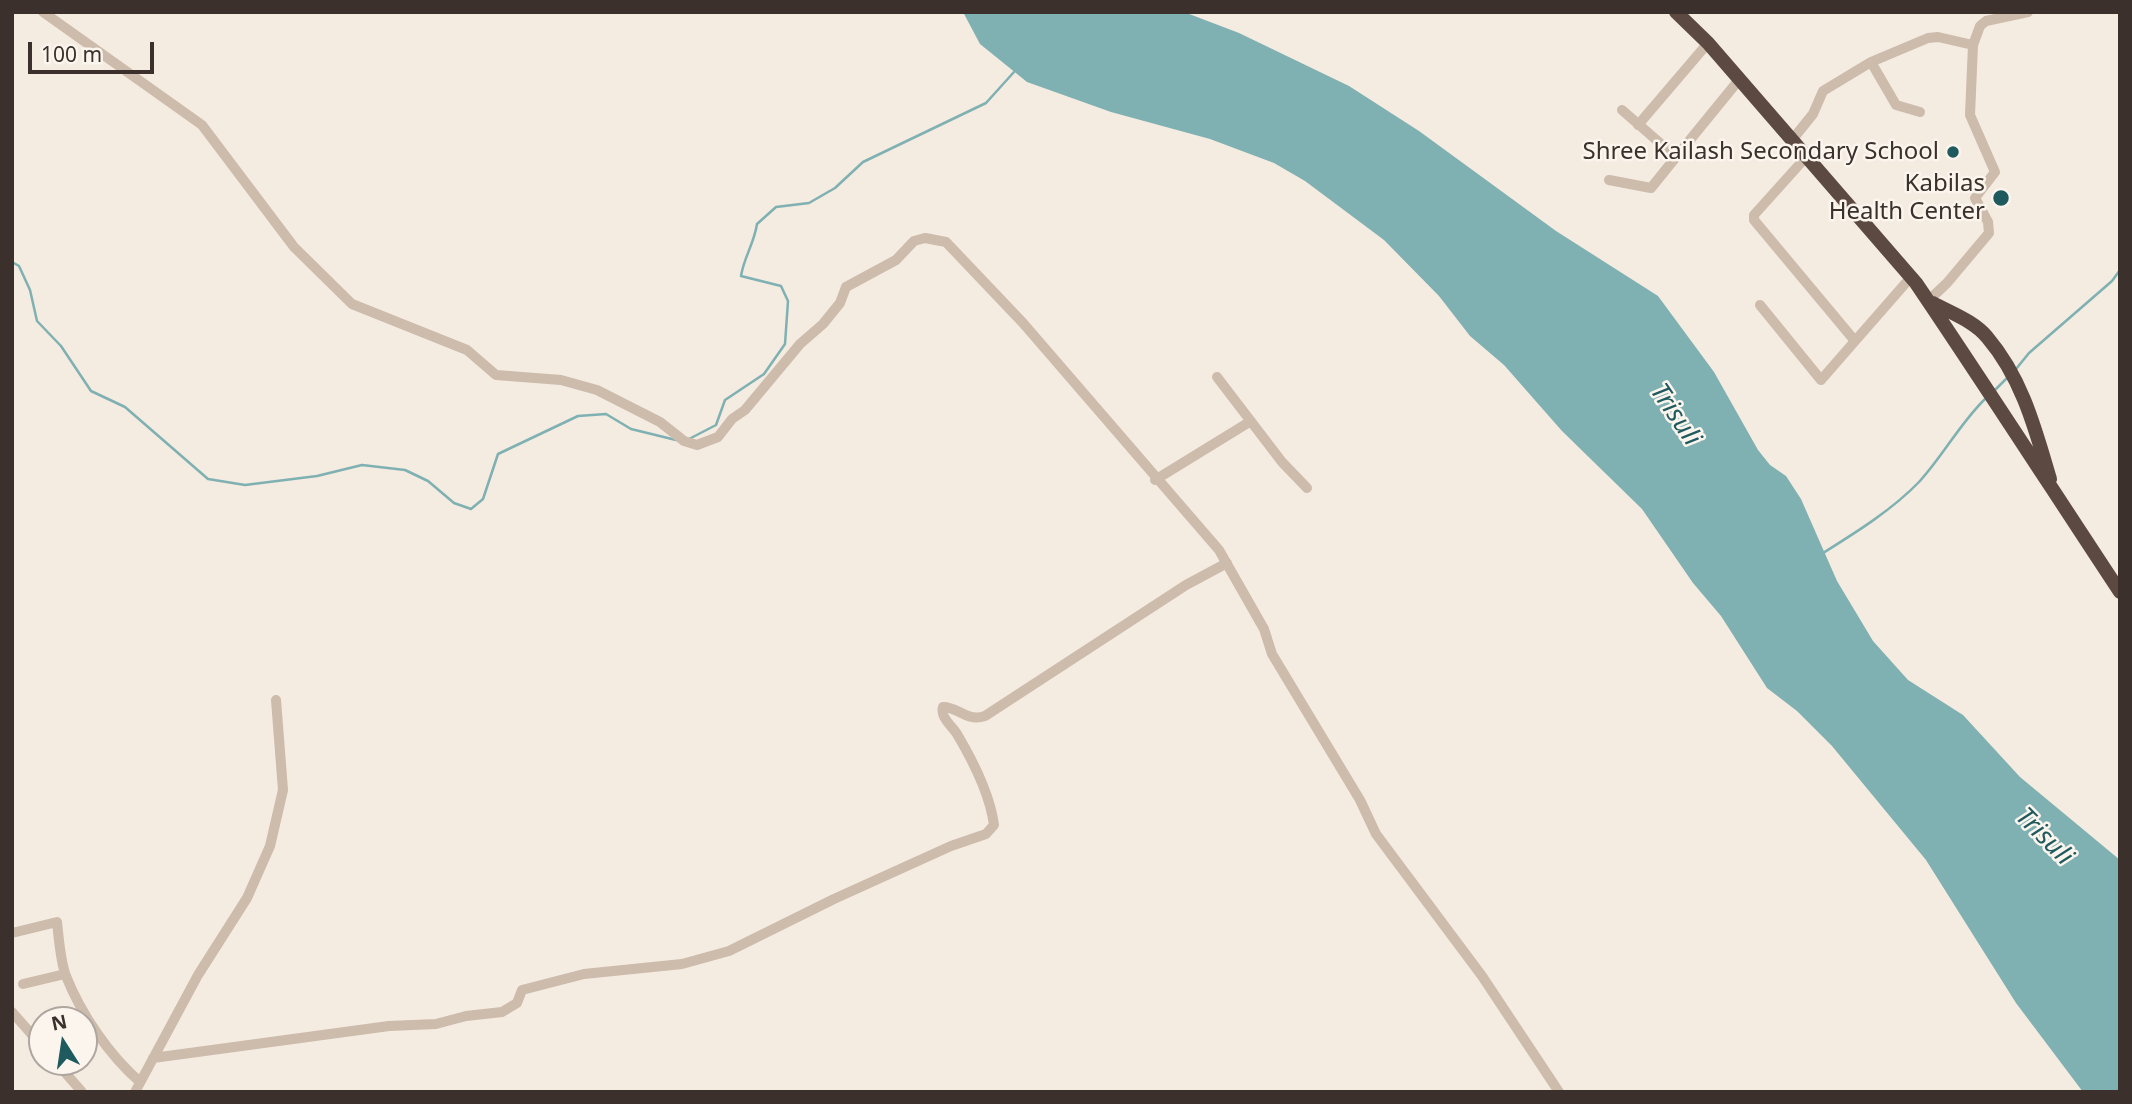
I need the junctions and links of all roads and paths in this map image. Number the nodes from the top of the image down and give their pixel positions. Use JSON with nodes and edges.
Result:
{"nodes":[{"id":1,"x":43,"y":12,"type":"edge"},
{"id":2,"x":1676,"y":12,"type":"edge"},
{"id":3,"x":2028,"y":12,"type":"edge"},
{"id":4,"x":1707,"y":43,"type":"junction"},
{"id":5,"x":1973,"y":45,"type":"junction"},
{"id":6,"x":1871,"y":62,"type":"junction"},
{"id":7,"x":1738,"y":81,"type":"junction"},
{"id":8,"x":1622,"y":110,"type":"dead end"},
{"id":9,"x":1920,"y":112,"type":"dead end"},
{"id":10,"x":1639,"y":125,"type":"junction"},
{"id":11,"x":1792,"y":140,"type":"junction"},
{"id":12,"x":1807,"y":156,"type":"junction"},
{"id":13,"x":1676,"y":157,"type":"junction"},
{"id":14,"x":1609,"y":180,"type":"dead end"},
{"id":15,"x":1911,"y":277,"type":"junction"},
{"id":16,"x":1928,"y":301,"type":"junction"},
{"id":17,"x":1760,"y":305,"type":"dead end"},
{"id":18,"x":1855,"y":341,"type":"junction"},
{"id":19,"x":1217,"y":377,"type":"dead end"},
{"id":20,"x":1251,"y":421,"type":"junction"},
{"id":21,"x":1155,"y":480,"type":"junction"},
{"id":22,"x":1307,"y":488,"type":"dead end"},
{"id":23,"x":2053,"y":490,"type":"junction"},
{"id":24,"x":1227,"y":563,"type":"junction"},
{"id":25,"x":2120,"y":592,"type":"edge"},
{"id":26,"x":276,"y":700,"type":"dead end"},
{"id":27,"x":12,"y":933,"type":"edge"},
{"id":28,"x":65,"y":974,"type":"junction"},
{"id":29,"x":23,"y":984,"type":"dead end"},
{"id":30,"x":12,"y":1012,"type":"edge"},
{"id":31,"x":28,"y":1030,"type":"edge"},
{"id":32,"x":153,"y":1058,"type":"junction"},
{"id":33,"x":68,"y":1076,"type":"edge"},
{"id":34,"x":137,"y":1087,"type":"edge"},
{"id":35,"x":82,"y":1092,"type":"edge"},
{"id":36,"x":1559,"y":1092,"type":"edge"}],
"edges":[{"from":1,"to":21,"type":"street"},
{"from":2,"to":4,"type":"highway"},
{"from":3,"to":5,"type":"street"},
{"from":4,"to":7,"type":"highway"},
{"from":4,"to":10,"type":"street"},
{"from":5,"to":6,"type":"street"},
{"from":5,"to":16,"type":"street"},
{"from":6,"to":9,"type":"street"},
{"from":6,"to":11,"type":"street"},
{"from":7,"to":11,"type":"highway"},
{"from":7,"to":13,"type":"street"},
{"from":8,"to":10,"type":"street"},
{"from":10,"to":13,"type":"street"},
{"from":11,"to":12,"type":"highway"},
{"from":12,"to":15,"type":"highway"},
{"from":12,"to":18,"type":"street"},
{"from":13,"to":14,"type":"street"},
{"from":15,"to":16,"type":"highway"},
{"from":15,"to":18,"type":"street"},
{"from":16,"to":23,"type":"highway"},
{"from":16,"to":23,"type":"highway"},
{"from":17,"to":18,"type":"street"},
{"from":19,"to":20,"type":"street"},
{"from":20,"to":21,"type":"street"},
{"from":20,"to":22,"type":"street"},
{"from":21,"to":24,"type":"street"},
{"from":23,"to":25,"type":"highway"},
{"from":24,"to":32,"type":"street"},
{"from":24,"to":36,"type":"street"},
{"from":26,"to":32,"type":"street"},
{"from":27,"to":28,"type":"street"},
{"from":28,"to":29,"type":"street"},
{"from":28,"to":34,"type":"street"},
{"from":30,"to":31,"type":"street"},
{"from":32,"to":34,"type":"street"},
{"from":33,"to":35,"type":"street"}]}
